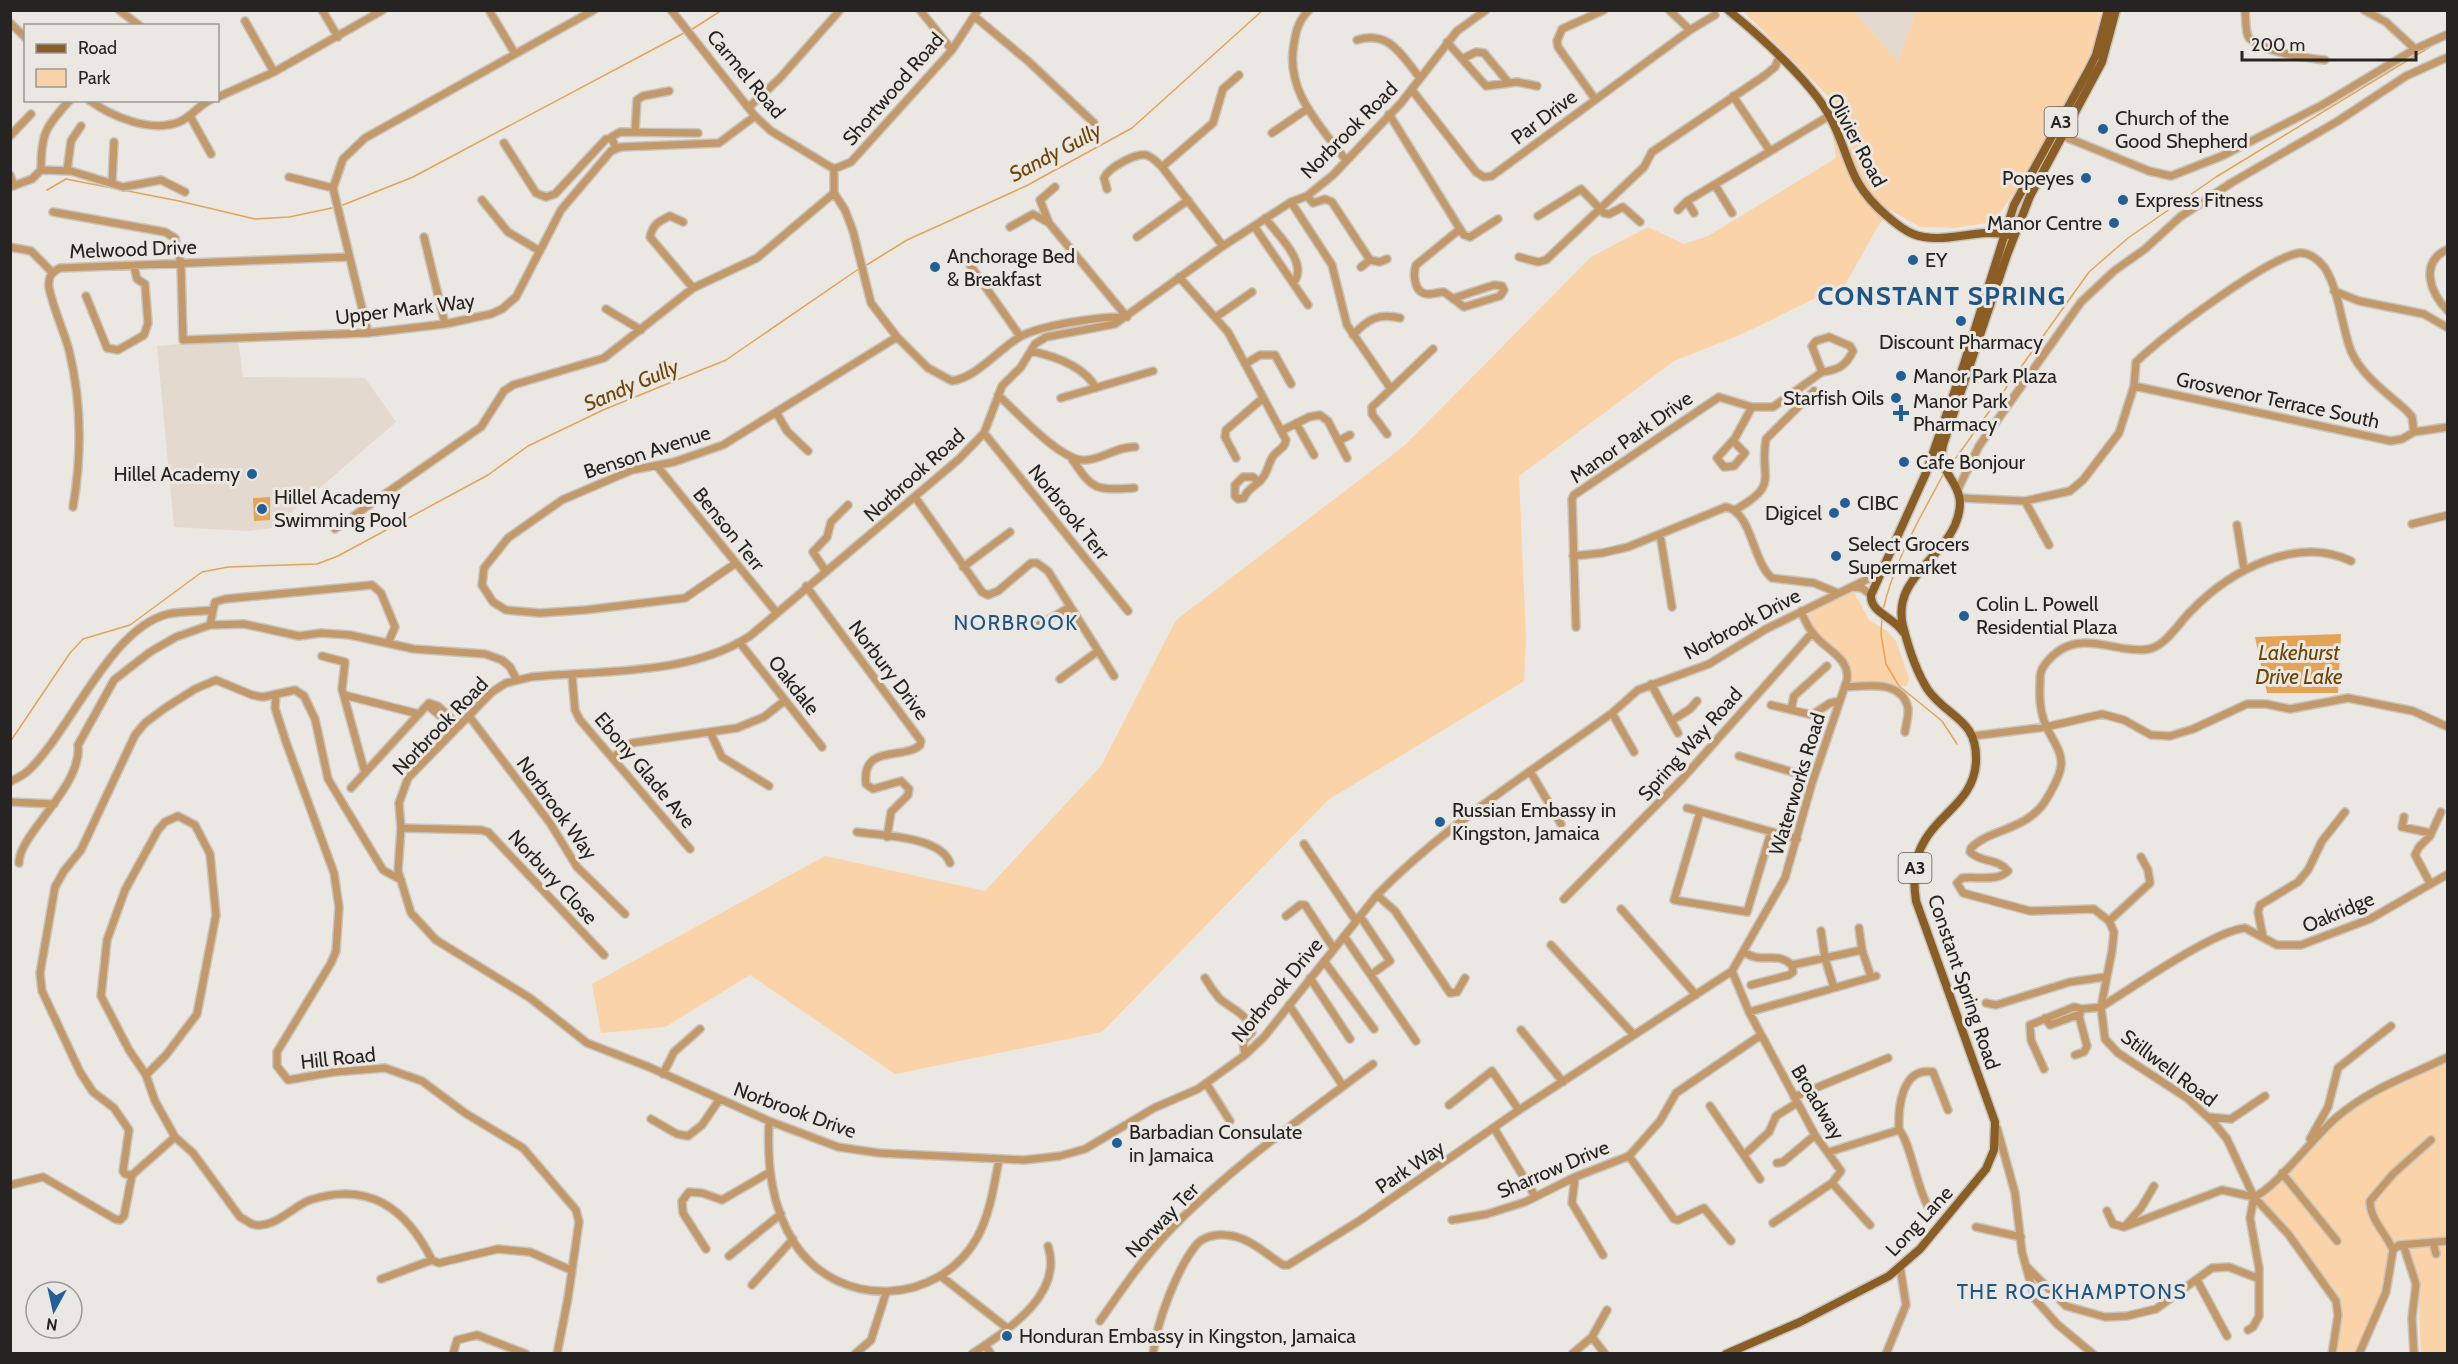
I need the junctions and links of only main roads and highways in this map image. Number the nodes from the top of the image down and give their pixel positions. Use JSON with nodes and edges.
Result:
{"nodes":[{"id":1,"x":1728,"y":10,"type":"edge"},
{"id":2,"x":2108,"y":10,"type":"edge"},
{"id":3,"x":2116,"y":10,"type":"edge"},
{"id":4,"x":2059,"y":134,"type":"junction"},
{"id":5,"x":2003,"y":234,"type":"junction"},
{"id":6,"x":2014,"y":237,"type":"junction"},
{"id":7,"x":1946,"y":470,"type":"junction"},
{"id":8,"x":1899,"y":536,"type":"junction"},
{"id":9,"x":1904,"y":595,"type":"junction"},
{"id":10,"x":1886,"y":615,"type":"junction"},
{"id":11,"x":1909,"y":643,"type":"junction"},
{"id":12,"x":1995,"y":1122,"type":"joint"},
{"id":13,"x":1726,"y":1353,"type":"edge"}],
"edges":[{"from":1,"to":5,"type":"main road","name":"Olivier Road"},
{"from":2,"to":4,"type":"main road","number":"A3"},
{"from":3,"to":4,"type":"main road","number":"A3"},
{"from":4,"to":5,"type":"main road","number":"A3"},
{"from":4,"to":6,"type":"main road","number":"A3"},
{"from":5,"to":6,"type":"main road","name":"Olivier Road"},
{"from":5,"to":8,"type":"main road","number":"A3"},
{"from":6,"to":7,"type":"main road","number":"A3"},
{"from":7,"to":8,"type":"main road"},
{"from":7,"to":9,"type":"main road"},
{"from":8,"to":10,"type":"main road","number":"A3"},
{"from":9,"to":10,"type":"main road"},
{"from":9,"to":11,"type":"main road"},
{"from":10,"to":11,"type":"main road"},
{"from":11,"to":12,"type":"main road","name":"Constant Spring Road","number":"A3"},
{"from":12,"to":13,"type":"main road","name":"Long Lane","number":"A3"}]}
